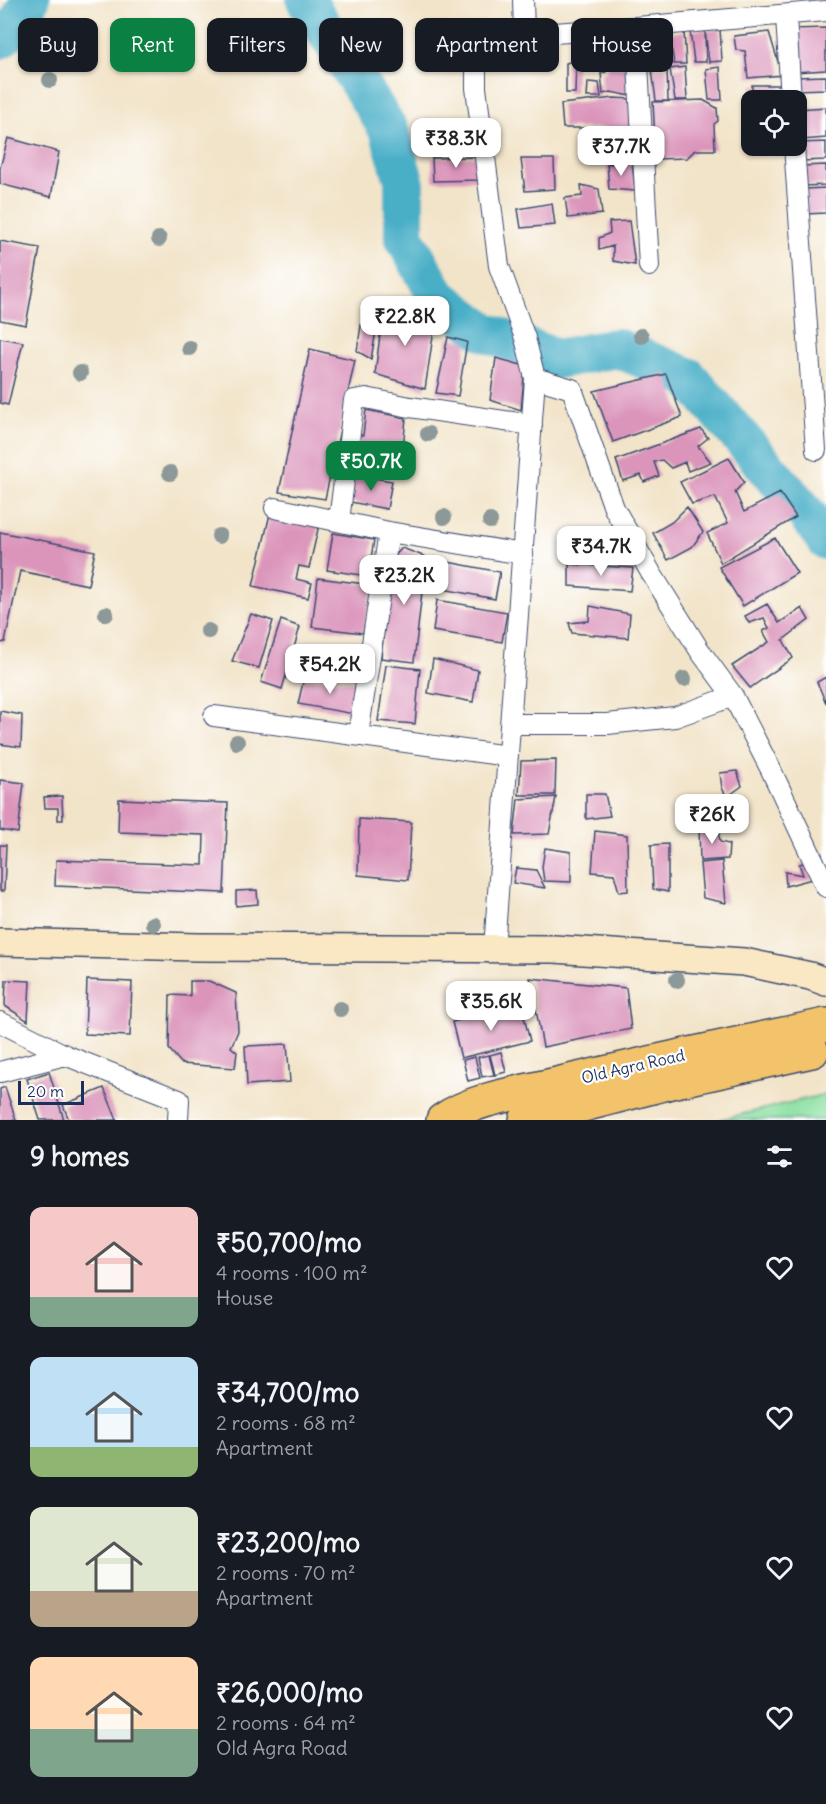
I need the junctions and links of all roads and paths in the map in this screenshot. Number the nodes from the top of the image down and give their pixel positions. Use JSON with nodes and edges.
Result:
{"nodes":[{"id":1,"x":523,"y":0,"type":"edge"},
{"id":2,"x":826,"y":11,"type":"edge"},
{"id":3,"x":786,"y":16,"type":"junction"},
{"id":4,"x":524,"y":18,"type":"edge"},
{"id":5,"x":673,"y":24,"type":"edge"},
{"id":6,"x":477,"y":72,"type":"edge"},
{"id":7,"x":638,"y":72,"type":"edge"},
{"id":8,"x":790,"y":90,"type":"edge"},
{"id":9,"x":795,"y":156,"type":"edge"},
{"id":10,"x":649,"y":267,"type":"dead end"},
{"id":11,"x":536,"y":378,"type":"junction"},
{"id":12,"x":532,"y":425,"type":"junction"},
{"id":13,"x":816,"y":450,"type":"dead end"},
{"id":14,"x":275,"y":508,"type":"dead end"},
{"id":15,"x":339,"y":521,"type":"junction"},
{"id":16,"x":389,"y":532,"type":"junction"},
{"id":17,"x":523,"y":554,"type":"junction"},
{"id":18,"x":733,"y":696,"type":"junction"},
{"id":19,"x":214,"y":716,"type":"dead end"},
{"id":20,"x":511,"y":724,"type":"junction"},
{"id":21,"x":358,"y":735,"type":"junction"},
{"id":22,"x":508,"y":756,"type":"junction"},
{"id":23,"x":826,"y":887,"type":"edge"},
{"id":24,"x":0,"y":942,"type":"edge"},
{"id":25,"x":494,"y":949,"type":"junction"},
{"id":26,"x":826,"y":982,"type":"edge"},
{"id":27,"x":0,"y":1022,"type":"edge"},
{"id":28,"x":826,"y":1025,"type":"edge"},
{"id":29,"x":826,"y":1048,"type":"edge"},
{"id":30,"x":65,"y":1055,"type":"junction"},
{"id":31,"x":0,"y":1072,"type":"edge"},
{"id":32,"x":178,"y":1120,"type":"edge"},
{"id":33,"x":443,"y":1120,"type":"edge"},
{"id":34,"x":526,"y":1120,"type":"edge"}],
"edges":[{"from":1,"to":4,"type":"street"},
{"from":2,"to":3,"type":"street"},
{"from":3,"to":5,"type":"street"},
{"from":3,"to":8,"type":"street"},
{"from":6,"to":11,"type":"street"},
{"from":7,"to":10,"type":"street"},
{"from":9,"to":13,"type":"street"},
{"from":11,"to":12,"type":"street"},
{"from":11,"to":18,"type":"street"},
{"from":12,"to":15,"type":"street"},
{"from":12,"to":17,"type":"street"},
{"from":14,"to":15,"type":"street"},
{"from":15,"to":16,"type":"street"},
{"from":16,"to":17,"type":"street"},
{"from":16,"to":21,"type":"street"},
{"from":17,"to":20,"type":"street"},
{"from":18,"to":20,"type":"street"},
{"from":18,"to":23,"type":"street"},
{"from":19,"to":21,"type":"street"},
{"from":20,"to":22,"type":"street"},
{"from":21,"to":22,"type":"street"},
{"from":22,"to":25,"type":"street"},
{"from":24,"to":25,"type":"main road"},
{"from":25,"to":26,"type":"main road"},
{"from":27,"to":30,"type":"street"},
{"from":28,"to":33,"type":"highway","name":"Old Agra Road"},
{"from":29,"to":34,"type":"highway","name":"Old Agra Road"},
{"from":30,"to":31,"type":"street"},
{"from":30,"to":32,"type":"street"}]}
